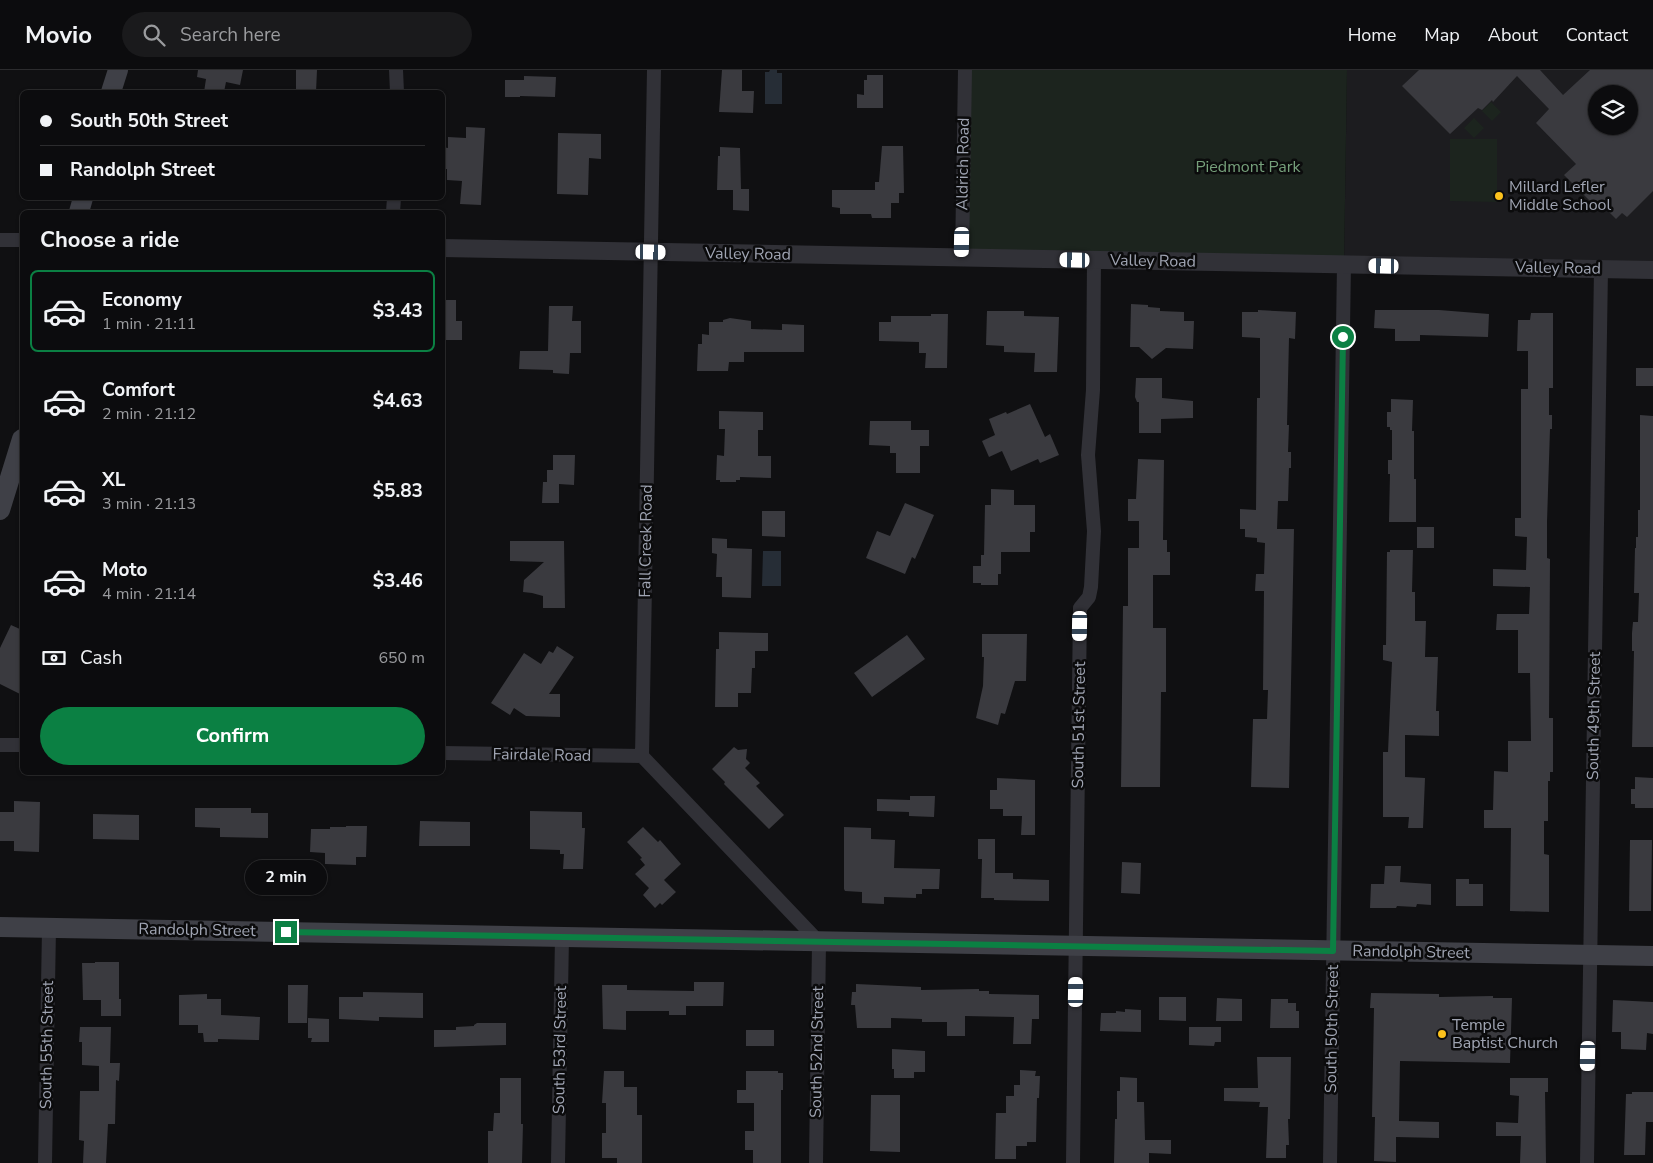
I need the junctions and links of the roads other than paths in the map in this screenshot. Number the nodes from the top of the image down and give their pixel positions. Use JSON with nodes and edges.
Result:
{"nodes":[{"id":1,"x":108,"y":70,"type":"edge"},
{"id":2,"x":118,"y":70,"type":"edge"},
{"id":3,"x":396,"y":70,"type":"edge"},
{"id":4,"x":654,"y":70,"type":"edge"},
{"id":5,"x":965,"y":70,"type":"edge"},
{"id":6,"x":105,"y":90,"type":"edge"},
{"id":7,"x":112,"y":90,"type":"edge"},
{"id":8,"x":397,"y":90,"type":"edge"},
{"id":9,"x":0,"y":240,"type":"edge"},
{"id":10,"x":20,"y":240,"type":"edge"},
{"id":11,"x":445,"y":248,"type":"edge"},
{"id":12,"x":651,"y":252,"type":"junction"},
{"id":13,"x":962,"y":258,"type":"junction"},
{"id":14,"x":1094,"y":260,"type":"junction"},
{"id":15,"x":1344,"y":265,"type":"junction"},
{"id":16,"x":1601,"y":269,"type":"junction"},
{"id":17,"x":1653,"y":270,"type":"edge"},
{"id":18,"x":20,"y":445,"type":"edge"},
{"id":19,"x":0,"y":510,"type":"edge"},
{"id":20,"x":0,"y":745,"type":"edge"},
{"id":21,"x":20,"y":745,"type":"edge"},
{"id":22,"x":445,"y":753,"type":"edge"},
{"id":23,"x":642,"y":756,"type":"junction"},
{"id":24,"x":0,"y":927,"type":"edge"},
{"id":25,"x":49,"y":928,"type":"junction"},
{"id":26,"x":562,"y":937,"type":"junction"},
{"id":27,"x":819,"y":942,"type":"junction"},
{"id":28,"x":1076,"y":946,"type":"junction"},
{"id":29,"x":1333,"y":951,"type":"junction"},
{"id":30,"x":1590,"y":955,"type":"junction"},
{"id":31,"x":1653,"y":956,"type":"edge"},
{"id":32,"x":44,"y":1163,"type":"edge"},
{"id":33,"x":558,"y":1163,"type":"edge"},
{"id":34,"x":816,"y":1163,"type":"edge"},
{"id":35,"x":1073,"y":1163,"type":"edge"},
{"id":36,"x":1330,"y":1163,"type":"edge"},
{"id":37,"x":1587,"y":1163,"type":"edge"}],
"edges":[{"from":1,"to":6,"type":"street"},
{"from":2,"to":7,"type":"main road"},
{"from":3,"to":8,"type":"street"},
{"from":4,"to":12,"type":"street","name":"Fall Creek Road"},
{"from":5,"to":13,"type":"street","name":"Aldrich Road"},
{"from":9,"to":10,"type":"street"},
{"from":11,"to":12,"type":"street","name":"Valley Road"},
{"from":12,"to":13,"type":"street","name":"Valley Road"},
{"from":12,"to":23,"type":"street","name":"Fall Creek Road"},
{"from":13,"to":14,"type":"street","name":"Valley Road"},
{"from":14,"to":15,"type":"street","name":"Valley Road"},
{"from":14,"to":28,"type":"street","name":"South 51st Street"},
{"from":15,"to":16,"type":"street","name":"Valley Road"},
{"from":15,"to":29,"type":"street","name":"South 50th Street"},
{"from":16,"to":17,"type":"street","name":"Valley Road"},
{"from":16,"to":30,"type":"street","name":"South 49th Street"},
{"from":18,"to":19,"type":"main road"},
{"from":20,"to":21,"type":"street"},
{"from":22,"to":23,"type":"street","name":"Fairdale Road"},
{"from":23,"to":27,"type":"street"},
{"from":24,"to":25,"type":"main road","name":"Randolph Street"},
{"from":25,"to":26,"type":"main road","name":"Randolph Street"},
{"from":25,"to":32,"type":"street","name":"South 55th Street"},
{"from":26,"to":27,"type":"main road","name":"Randolph Street"},
{"from":26,"to":33,"type":"street","name":"South 53rd Street"},
{"from":27,"to":28,"type":"main road","name":"Randolph Street"},
{"from":27,"to":34,"type":"street","name":"South 52nd Street"},
{"from":28,"to":29,"type":"main road","name":"Randolph Street"},
{"from":28,"to":35,"type":"street","name":"South 51st Street"},
{"from":29,"to":30,"type":"main road","name":"Randolph Street"},
{"from":29,"to":36,"type":"street","name":"South 50th Street"},
{"from":30,"to":31,"type":"main road","name":"Randolph Street"},
{"from":30,"to":37,"type":"street","name":"South 49th Street"}]}
